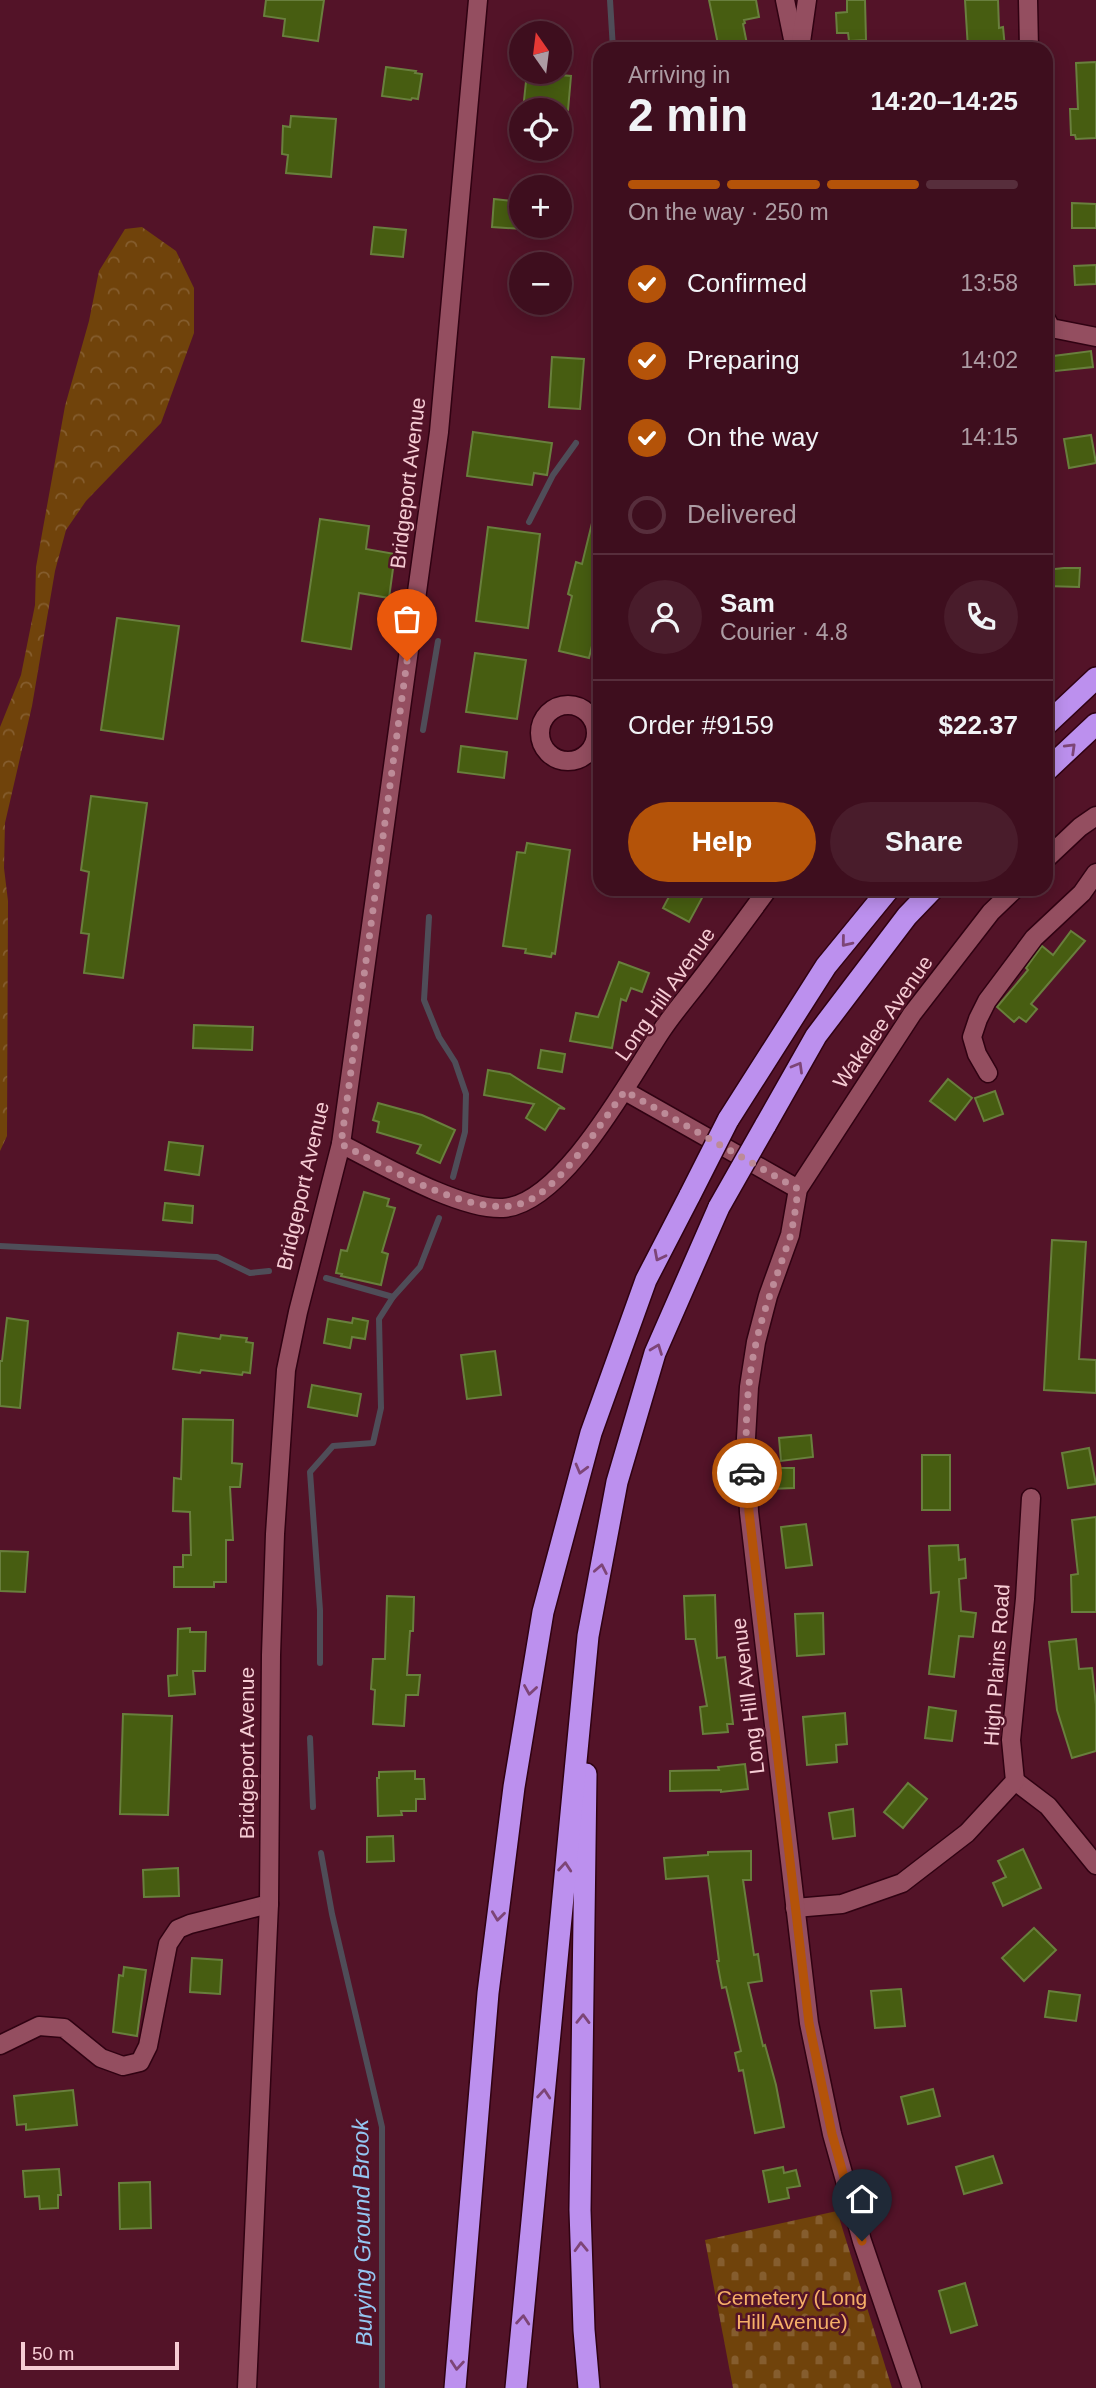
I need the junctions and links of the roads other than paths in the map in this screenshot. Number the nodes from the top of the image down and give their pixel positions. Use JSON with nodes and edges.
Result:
{"nodes":[{"id":1,"x":478,"y":0,"type":"edge"},
{"id":2,"x":785,"y":0,"type":"edge"},
{"id":3,"x":807,"y":0,"type":"edge"},
{"id":4,"x":1028,"y":0,"type":"edge"},
{"id":5,"x":796,"y":42,"type":"edge"},
{"id":6,"x":799,"y":42,"type":"edge"},
{"id":7,"x":1030,"y":42,"type":"edge"},
{"id":8,"x":1053,"y":328,"type":"edge"},
{"id":9,"x":1096,"y":337,"type":"edge"},
{"id":10,"x":1096,"y":678,"type":"edge"},
{"id":11,"x":1053,"y":718,"type":"edge"},
{"id":12,"x":1096,"y":724,"type":"edge"},
{"id":13,"x":1053,"y":764,"type":"edge"},
{"id":14,"x":1096,"y":816,"type":"edge"},
{"id":15,"x":1053,"y":852,"type":"edge"},
{"id":16,"x":1096,"y":873,"type":"edge"},
{"id":17,"x":763,"y":896,"type":"edge"},
{"id":18,"x":883,"y":896,"type":"edge"},
{"id":19,"x":926,"y":896,"type":"edge"},
{"id":20,"x":1008,"y":896,"type":"edge"},
{"id":21,"x":988,"y":1073,"type":"dead end"},
{"id":22,"x":625,"y":1091,"type":"junction"},
{"id":23,"x":341,"y":1144,"type":"junction"},
{"id":24,"x":798,"y":1189,"type":"junction"},
{"id":25,"x":1031,"y":1498,"type":"dead end"},
{"id":26,"x":588,"y":1636,"type":"junction"},
{"id":27,"x":1015,"y":1782,"type":"junction"},
{"id":28,"x":1096,"y":1865,"type":"edge"},
{"id":29,"x":269,"y":1904,"type":"junction"},
{"id":30,"x":794,"y":1908,"type":"junction"},
{"id":31,"x":0,"y":2045,"type":"edge"},
{"id":32,"x":247,"y":2388,"type":"edge"},
{"id":33,"x":455,"y":2388,"type":"edge"},
{"id":34,"x":516,"y":2388,"type":"edge"},
{"id":35,"x":589,"y":2388,"type":"edge"},
{"id":36,"x":912,"y":2388,"type":"edge"}],
"edges":[{"from":1,"to":23,"type":"street","name":"Bridgeport Avenue"},
{"from":2,"to":5,"type":"street"},
{"from":3,"to":6,"type":"street"},
{"from":4,"to":7,"type":"street"},
{"from":8,"to":9,"type":"street"},
{"from":10,"to":11,"type":"highway"},
{"from":13,"to":12,"type":"highway","one_way":true},
{"from":14,"to":15,"type":"street"},
{"from":16,"to":21,"type":"street"},
{"from":17,"to":22,"type":"street","name":"Long Hill Avenue"},
{"from":18,"to":33,"type":"highway","one_way":true,"bridge":true},
{"from":26,"to":19,"type":"highway","one_way":true,"bridge":true},
{"from":20,"to":24,"type":"street","name":"Wakelee Avenue"},
{"from":22,"to":23,"type":"street","name":"Long Hill Avenue"},
{"from":22,"to":24,"type":"street","name":"Long Hill Avenue"},
{"from":23,"to":29,"type":"street","name":"Bridgeport Avenue"},
{"from":24,"to":30,"type":"street","name":"Long Hill Avenue"},
{"from":25,"to":27,"type":"street","name":"High Plains Road"},
{"from":34,"to":26,"type":"highway","one_way":true},
{"from":35,"to":26,"type":"highway","one_way":true},
{"from":27,"to":28,"type":"street"},
{"from":27,"to":30,"type":"street"},
{"from":29,"to":31,"type":"street"},
{"from":29,"to":32,"type":"street","name":"Bridgeport Avenue"},
{"from":30,"to":36,"type":"street","name":"Long Hill Avenue"}]}
